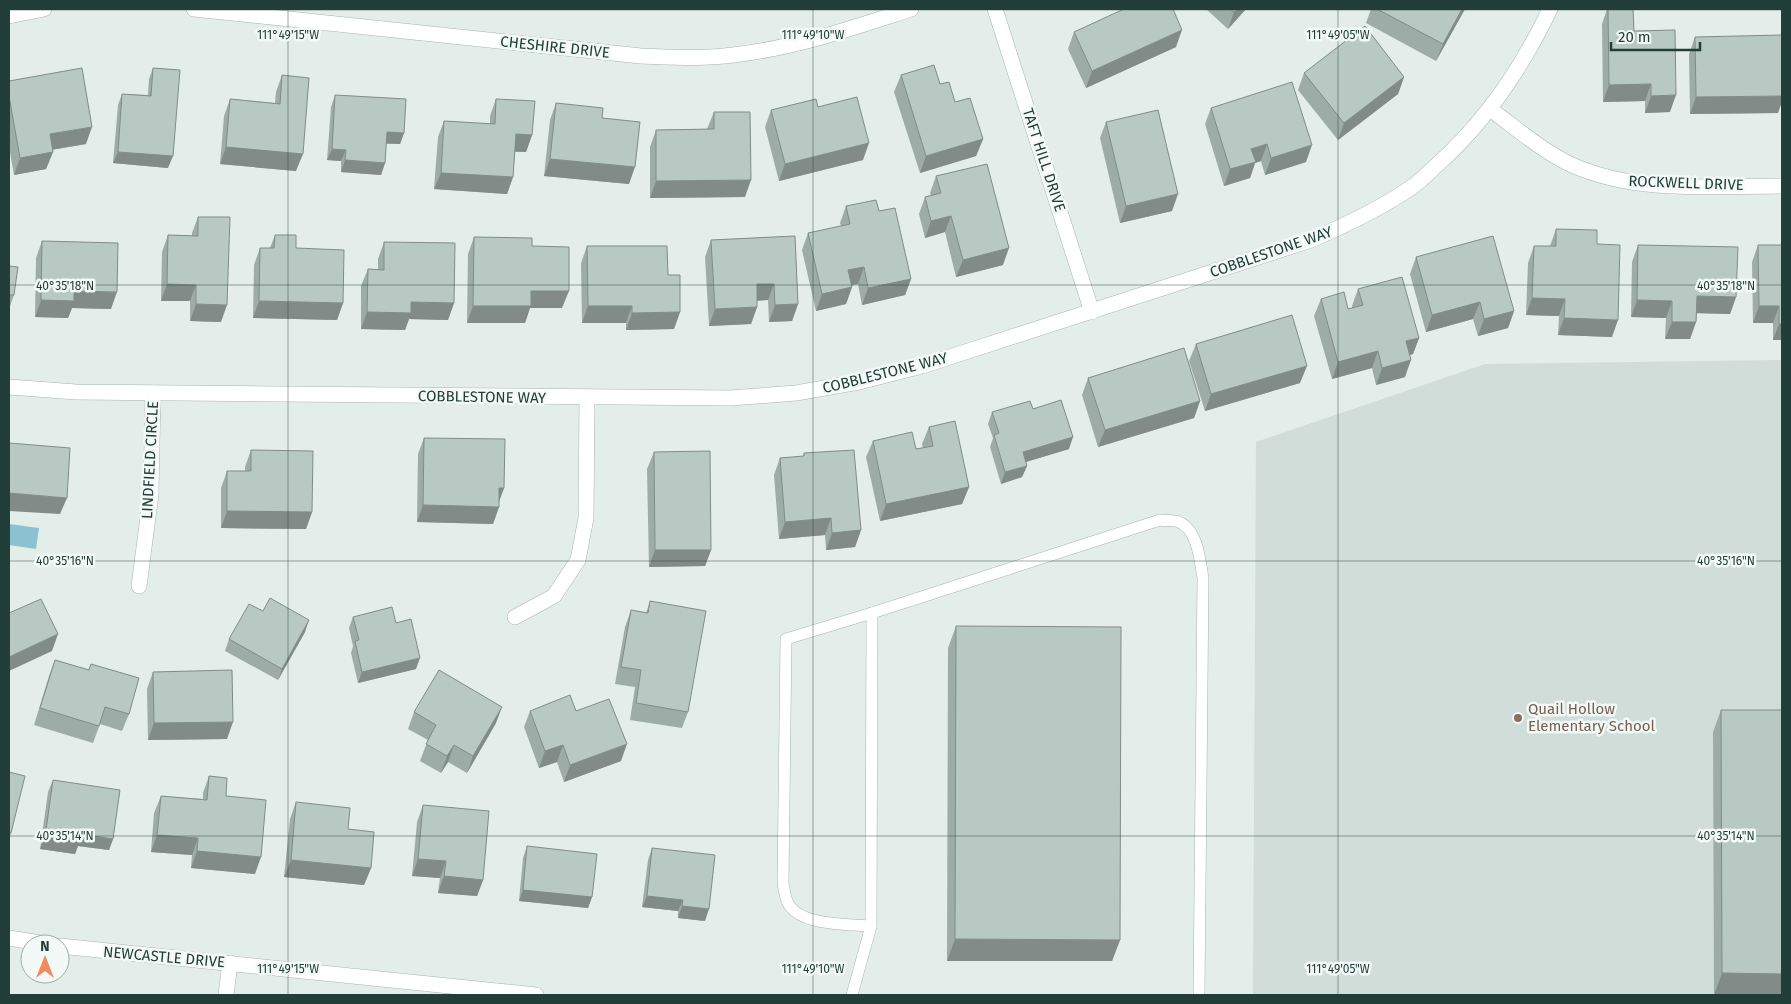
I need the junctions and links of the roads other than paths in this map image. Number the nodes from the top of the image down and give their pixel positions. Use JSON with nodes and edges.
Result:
{"nodes":[{"id":1,"x":44,"y":9,"type":"edge"},
{"id":2,"x":194,"y":9,"type":"edge"},
{"id":3,"x":911,"y":9,"type":"edge"},
{"id":4,"x":995,"y":9,"type":"edge"},
{"id":5,"x":1550,"y":9,"type":"edge"},
{"id":6,"x":9,"y":16,"type":"edge"},
{"id":7,"x":1490,"y":109,"type":"junction"},
{"id":8,"x":1782,"y":186,"type":"edge"},
{"id":9,"x":1092,"y":312,"type":"junction"},
{"id":10,"x":9,"y":387,"type":"edge"},
{"id":11,"x":153,"y":393,"type":"junction"},
{"id":12,"x":587,"y":398,"type":"junction"},
{"id":13,"x":139,"y":586,"type":"dead end"},
{"id":14,"x":872,"y":614,"type":"junction"},
{"id":15,"x":515,"y":618,"type":"dead end"},
{"id":16,"x":871,"y":926,"type":"junction"},
{"id":17,"x":70,"y":947,"type":"edge"},
{"id":18,"x":230,"y":963,"type":"junction"},
{"id":19,"x":226,"y":995,"type":"edge"},
{"id":20,"x":536,"y":995,"type":"edge"},
{"id":21,"x":852,"y":995,"type":"edge"},
{"id":22,"x":1199,"y":995,"type":"edge"}],
"edges":[{"from":1,"to":6,"type":"street"},
{"from":2,"to":3,"type":"street","name":"CHESHIRE DRIVE"},
{"from":4,"to":9,"type":"street","name":"TAFT HILL DRIVE"},
{"from":5,"to":7,"type":"street","name":"COBBLESTONE WAY"},
{"from":7,"to":8,"type":"street","name":"ROCKWELL DRIVE"},
{"from":7,"to":9,"type":"street","name":"COBBLESTONE WAY"},
{"from":9,"to":12,"type":"street","name":"COBBLESTONE WAY"},
{"from":10,"to":11,"type":"street","name":"COBBLESTONE WAY"},
{"from":11,"to":12,"type":"street","name":"COBBLESTONE WAY"},
{"from":11,"to":13,"type":"street","name":"LINDFIELD CIRCLE"},
{"from":12,"to":15,"type":"street"},
{"from":14,"to":16,"type":"lane"},
{"from":14,"to":16,"type":"lane"},
{"from":14,"to":22,"type":"lane"},
{"from":16,"to":21,"type":"lane"},
{"from":17,"to":18,"type":"street","name":"NEWCASTLE DRIVE"},
{"from":18,"to":19,"type":"street"},
{"from":18,"to":20,"type":"street","name":"NEWCASTLE DRIVE"}]}
